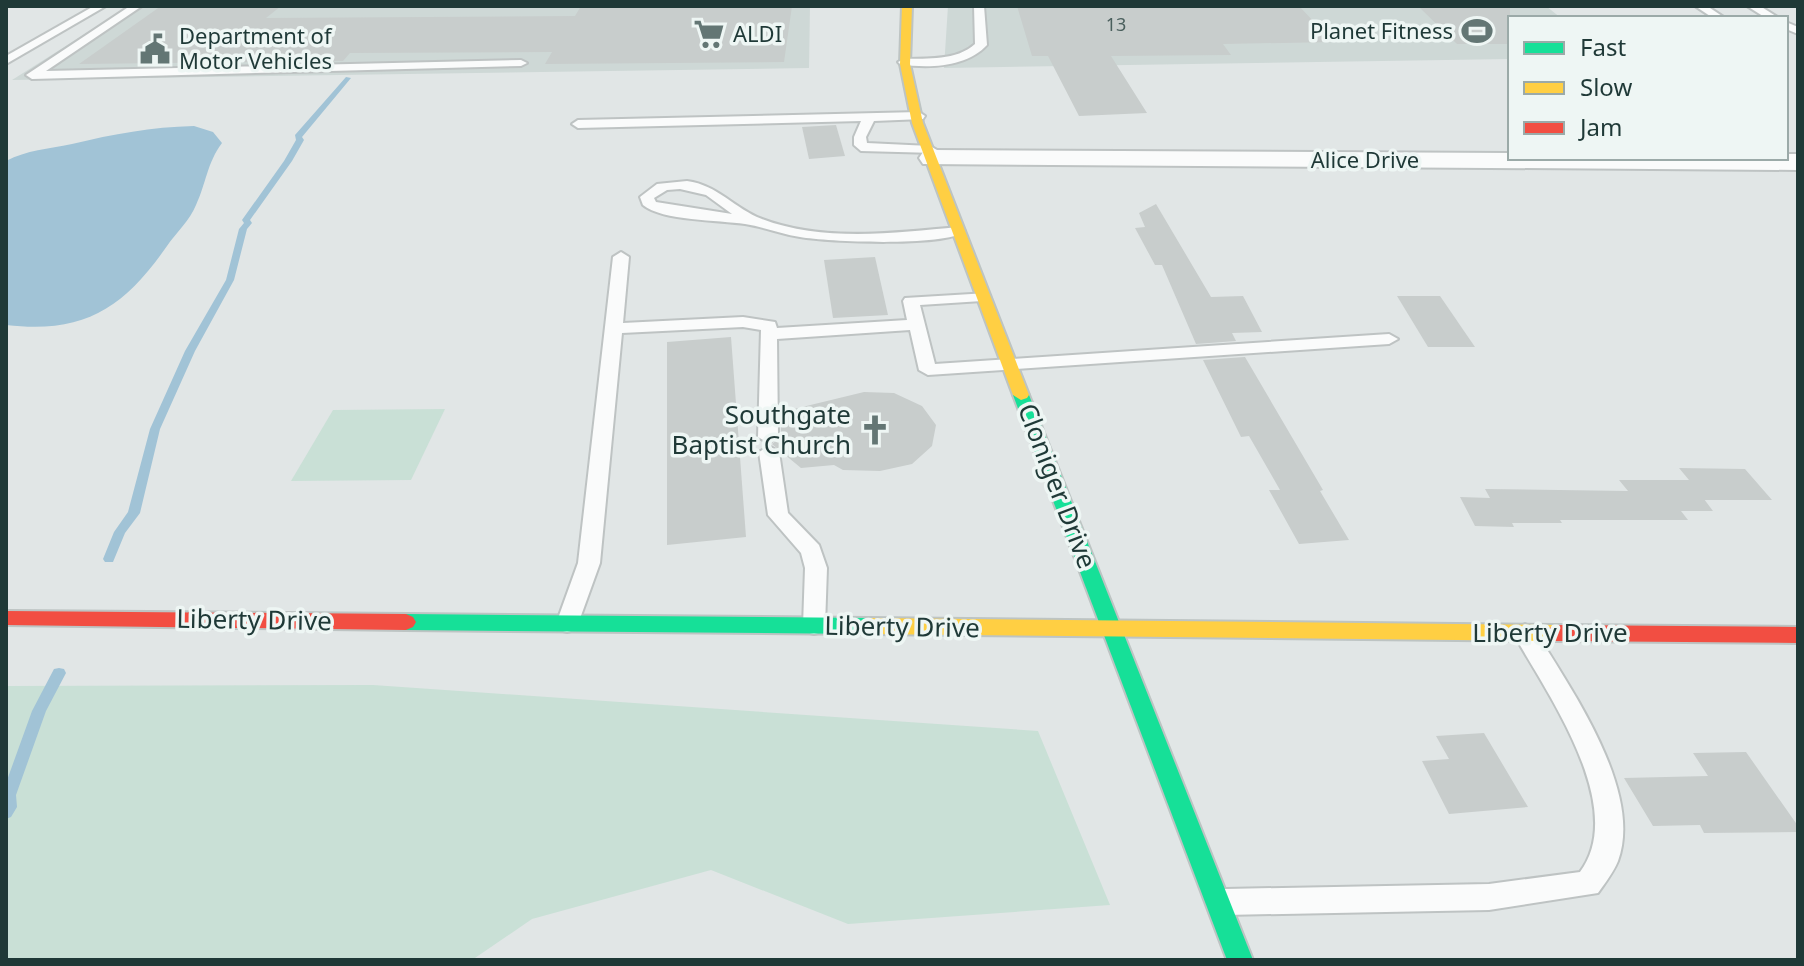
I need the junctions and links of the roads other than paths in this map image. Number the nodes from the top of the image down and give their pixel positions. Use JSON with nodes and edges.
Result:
{"nodes":[{"id":1,"x":101,"y":6,"type":"edge"},
{"id":2,"x":137,"y":6,"type":"edge"},
{"id":3,"x":907,"y":6,"type":"edge"},
{"id":4,"x":979,"y":6,"type":"edge"},
{"id":5,"x":1752,"y":6,"type":"edge"},
{"id":6,"x":1770,"y":16,"type":"edge"},
{"id":7,"x":6,"y":61,"type":"edge"},
{"id":8,"x":904,"y":62,"type":"junction"},
{"id":9,"x":521,"y":63,"type":"dead end"},
{"id":10,"x":919,"y":116,"type":"junction"},
{"id":11,"x":869,"y":117,"type":"junction"},
{"id":12,"x":578,"y":124,"type":"dead end"},
{"id":13,"x":931,"y":154,"type":"junction"},
{"id":14,"x":1508,"y":159,"type":"edge"},
{"id":15,"x":1581,"y":160,"type":"edge"},
{"id":16,"x":1798,"y":162,"type":"edge"},
{"id":17,"x":755,"y":221,"type":"junction"},
{"id":18,"x":958,"y":231,"type":"junction"},
{"id":19,"x":621,"y":257,"type":"dead end"},
{"id":20,"x":982,"y":296,"type":"junction"},
{"id":21,"x":916,"y":325,"type":"junction"},
{"id":22,"x":614,"y":328,"type":"junction"},
{"id":23,"x":770,"y":334,"type":"junction"},
{"id":24,"x":1389,"y":339,"type":"dead end"},
{"id":25,"x":1009,"y":365,"type":"junction"},
{"id":26,"x":6,"y":618,"type":"edge"},
{"id":27,"x":567,"y":624,"type":"junction"},
{"id":28,"x":814,"y":626,"type":"junction"},
{"id":29,"x":1113,"y":629,"type":"junction"},
{"id":30,"x":1525,"y":633,"type":"junction"},
{"id":31,"x":1798,"y":635,"type":"edge"},
{"id":32,"x":1218,"y":903,"type":"junction"},
{"id":33,"x":1240,"y":960,"type":"edge"}],
"edges":[{"from":1,"to":7,"type":"lane"},
{"from":2,"to":9,"type":"lane"},
{"from":3,"to":8,"type":"main road","name":"Cloniger Drive"},
{"from":4,"to":8,"type":"lane"},
{"from":5,"to":6,"type":"lane"},
{"from":8,"to":10,"type":"main road","name":"Cloniger Drive"},
{"from":10,"to":11,"type":"lane"},
{"from":10,"to":13,"type":"main road","name":"Cloniger Drive"},
{"from":11,"to":12,"type":"lane"},
{"from":11,"to":13,"type":"lane"},
{"from":13,"to":14,"type":"street","name":"Alice Drive"},
{"from":13,"to":18,"type":"main road","name":"Cloniger Drive"},
{"from":15,"to":16,"type":"street","name":"Alice Drive"},
{"from":17,"to":17,"type":"lane"},
{"from":17,"to":18,"type":"lane"},
{"from":18,"to":20,"type":"main road","name":"Cloniger Drive"},
{"from":19,"to":22,"type":"lane"},
{"from":20,"to":21,"type":"lane"},
{"from":20,"to":25,"type":"main road","name":"Cloniger Drive"},
{"from":21,"to":23,"type":"lane"},
{"from":21,"to":25,"type":"lane"},
{"from":22,"to":23,"type":"lane"},
{"from":22,"to":27,"type":"lane"},
{"from":23,"to":28,"type":"lane"},
{"from":24,"to":25,"type":"lane"},
{"from":25,"to":29,"type":"main road","name":"Cloniger Drive"},
{"from":26,"to":27,"type":"main road","name":"Liberty Drive"},
{"from":27,"to":28,"type":"main road","name":"Liberty Drive"},
{"from":28,"to":29,"type":"main road","name":"Liberty Drive"},
{"from":29,"to":30,"type":"main road","name":"Liberty Drive"},
{"from":29,"to":32,"type":"main road","name":"Cloniger Drive"},
{"from":30,"to":31,"type":"main road","name":"Liberty Drive"},
{"from":30,"to":32,"type":"lane"},
{"from":32,"to":33,"type":"main road","name":"Cloniger Drive"}]}
